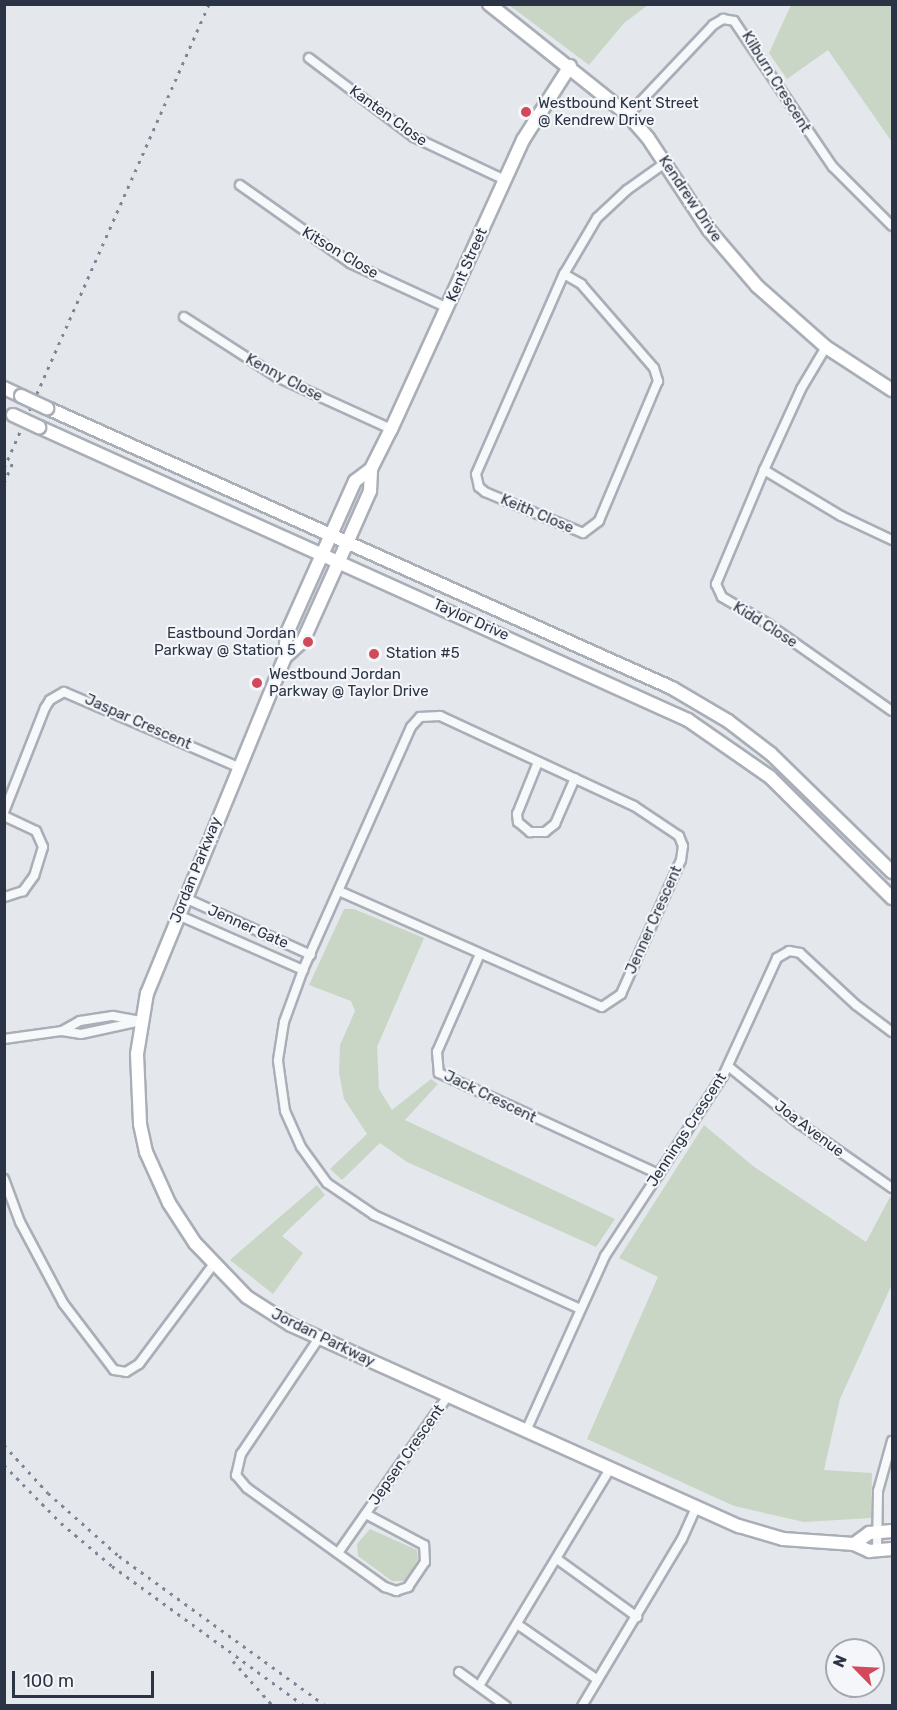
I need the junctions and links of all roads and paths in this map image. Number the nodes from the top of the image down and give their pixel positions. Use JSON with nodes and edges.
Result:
{"nodes":[{"id":1,"x":489,"y":4,"type":"edge"},
{"id":2,"x":309,"y":58,"type":"dead end"},
{"id":3,"x":570,"y":66,"type":"junction"},
{"id":4,"x":628,"y":115,"type":"junction"},
{"id":5,"x":665,"y":163,"type":"junction"},
{"id":6,"x":505,"y":180,"type":"junction"},
{"id":7,"x":240,"y":185,"type":"dead end"},
{"id":8,"x":892,"y":226,"type":"edge"},
{"id":9,"x":564,"y":274,"type":"junction"},
{"id":10,"x":448,"y":308,"type":"junction"},
{"id":11,"x":184,"y":317,"type":"dead end"},
{"id":12,"x":826,"y":347,"type":"junction"},
{"id":13,"x":4,"y":388,"type":"edge"},
{"id":14,"x":892,"y":390,"type":"edge"},
{"id":15,"x":9,"y":413,"type":"edge"},
{"id":16,"x":391,"y":429,"type":"junction"},
{"id":17,"x":371,"y":469,"type":"junction"},
{"id":18,"x":764,"y":470,"type":"junction"},
{"id":19,"x":330,"y":535,"type":"junction"},
{"id":20,"x":892,"y":540,"type":"edge"},
{"id":21,"x":347,"y":543,"type":"junction"},
{"id":22,"x":322,"y":554,"type":"junction"},
{"id":23,"x":339,"y":561,"type":"junction"},
{"id":24,"x":285,"y":657,"type":"junction"},
{"id":25,"x":892,"y":711,"type":"edge"},
{"id":26,"x":538,"y":762,"type":"junction"},
{"id":27,"x":238,"y":767,"type":"junction"},
{"id":28,"x":575,"y":778,"type":"junction"},
{"id":29,"x":4,"y":814,"type":"edge"},
{"id":30,"x":892,"y":872,"type":"edge"},
{"id":31,"x":339,"y":891,"type":"junction"},
{"id":32,"x":4,"y":897,"type":"edge"},
{"id":33,"x":185,"y":898,"type":"junction"},
{"id":34,"x":892,"y":898,"type":"edge"},
{"id":35,"x":178,"y":915,"type":"junction"},
{"id":36,"x":480,"y":954,"type":"junction"},
{"id":37,"x":311,"y":955,"type":"junction"},
{"id":38,"x":303,"y":970,"type":"junction"},
{"id":39,"x":141,"y":1021,"type":"junction"},
{"id":40,"x":62,"y":1031,"type":"junction"},
{"id":41,"x":892,"y":1032,"type":"edge"},
{"id":42,"x":4,"y":1039,"type":"edge"},
{"id":43,"x":728,"y":1066,"type":"junction"},
{"id":44,"x":659,"y":1174,"type":"junction"},
{"id":45,"x":4,"y":1179,"type":"edge"},
{"id":46,"x":892,"y":1188,"type":"edge"},
{"id":47,"x":213,"y":1264,"type":"junction"},
{"id":48,"x":580,"y":1309,"type":"junction"},
{"id":49,"x":319,"y":1338,"type":"junction"},
{"id":50,"x":448,"y":1396,"type":"junction"},
{"id":51,"x":526,"y":1431,"type":"junction"},
{"id":52,"x":892,"y":1441,"type":"edge"},
{"id":53,"x":891,"y":1460,"type":"edge"},
{"id":54,"x":610,"y":1469,"type":"junction"},
{"id":55,"x":696,"y":1507,"type":"junction"},
{"id":56,"x":366,"y":1514,"type":"junction"},
{"id":57,"x":892,"y":1531,"type":"edge"},
{"id":58,"x":877,"y":1532,"type":"junction"},
{"id":59,"x":854,"y":1544,"type":"junction"},
{"id":60,"x":892,"y":1549,"type":"edge"},
{"id":61,"x":877,"y":1550,"type":"junction"},
{"id":62,"x":338,"y":1553,"type":"junction"},
{"id":63,"x":557,"y":1559,"type":"junction"},
{"id":64,"x":637,"y":1617,"type":"junction"},
{"id":65,"x":517,"y":1624,"type":"junction"},
{"id":66,"x":459,"y":1671,"type":"dead end"},
{"id":67,"x":598,"y":1680,"type":"junction"},
{"id":68,"x":479,"y":1686,"type":"junction"},
{"id":69,"x":506,"y":1706,"type":"edge"},
{"id":70,"x":582,"y":1706,"type":"edge"}],
"edges":[{"from":1,"to":3,"type":"street","name":"Kendrew Drive"},
{"from":2,"to":6,"type":"street","name":"Kanten Close"},
{"from":3,"to":4,"type":"street","name":"Kendrew Drive"},
{"from":3,"to":6,"type":"street","name":"Kent Street"},
{"from":4,"to":5,"type":"street","name":"Kendrew Drive"},
{"from":4,"to":8,"type":"street","name":"Kilburn Crescent"},
{"from":5,"to":9,"type":"street","name":"Keith Close"},
{"from":5,"to":12,"type":"street","name":"Kendrew Drive"},
{"from":6,"to":10,"type":"street","name":"Kent Street"},
{"from":7,"to":10,"type":"street","name":"Kitson Close"},
{"from":9,"to":9,"type":"street","name":"Keith Close"},
{"from":10,"to":16,"type":"street","name":"Kent Street"},
{"from":11,"to":16,"type":"street","name":"Kenny Close"},
{"from":12,"to":14,"type":"street","name":"Kendrew Drive"},
{"from":12,"to":18,"type":"street","name":"Kidd Close"},
{"from":13,"to":19,"type":"street","name":"Taylor Drive","bridge":true},
{"from":15,"to":22,"type":"street","name":"Taylor Drive","bridge":true},
{"from":16,"to":17,"type":"street","name":"Kent Street"},
{"from":17,"to":19,"type":"street","name":"Kent Street"},
{"from":17,"to":21,"type":"street","name":"Kent Street"},
{"from":18,"to":20,"type":"street"},
{"from":18,"to":25,"type":"street","name":"Kidd Close"},
{"from":19,"to":21,"type":"street","name":"Taylor Drive"},
{"from":19,"to":22,"type":"street","name":"Kent Street"},
{"from":21,"to":23,"type":"street","name":"Kent Street"},
{"from":21,"to":30,"type":"street","name":"Taylor Drive"},
{"from":22,"to":23,"type":"street","name":"Taylor Drive"},
{"from":22,"to":24,"type":"street","name":"Jordan Parkway"},
{"from":23,"to":24,"type":"street","name":"Jordan Parkway"},
{"from":23,"to":34,"type":"street","name":"Taylor Drive"},
{"from":24,"to":27,"type":"street","name":"Jordan Parkway"},
{"from":26,"to":28,"type":"street","name":"Jenner Crescent"},
{"from":26,"to":28,"type":"street"},
{"from":26,"to":31,"type":"street","name":"Jenner Crescent"},
{"from":27,"to":29,"type":"street","name":"Jaspar Crescent"},
{"from":27,"to":33,"type":"street","name":"Jordan Parkway"},
{"from":28,"to":36,"type":"street","name":"Jenner Crescent"},
{"from":29,"to":32,"type":"street"},
{"from":31,"to":36,"type":"street","name":"Jenner Crescent"},
{"from":31,"to":37,"type":"street","name":"Jenner Crescent"},
{"from":33,"to":35,"type":"street","name":"Jordan Parkway"},
{"from":33,"to":37,"type":"street","name":"Jenner Gate"},
{"from":35,"to":38,"type":"street","name":"Jenner Gate"},
{"from":35,"to":39,"type":"street","name":"Jordan Parkway"},
{"from":36,"to":44,"type":"street","name":"Jack Crescent"},
{"from":37,"to":38,"type":"street","name":"Jenner Crescent"},
{"from":38,"to":48,"type":"street","name":"Jenner Crescent"},
{"from":39,"to":40,"type":"street"},
{"from":39,"to":40,"type":"street"},
{"from":39,"to":47,"type":"street","name":"Jordan Parkway"},
{"from":40,"to":42,"type":"street"},
{"from":41,"to":43,"type":"street","name":"Jennings Crescent"},
{"from":43,"to":44,"type":"street","name":"Jennings Crescent"},
{"from":43,"to":46,"type":"street","name":"Joa Avenue"},
{"from":44,"to":48,"type":"street","name":"Jennings Crescent"},
{"from":45,"to":47,"type":"street"},
{"from":47,"to":49,"type":"street","name":"Jordan Parkway"},
{"from":48,"to":51,"type":"street","name":"Jennings Crescent"},
{"from":49,"to":50,"type":"street","name":"Jordan Parkway"},
{"from":49,"to":62,"type":"street","name":"Jepsen Crescent"},
{"from":50,"to":51,"type":"street","name":"Jordan Parkway"},
{"from":50,"to":56,"type":"street","name":"Jepsen Crescent"},
{"from":51,"to":54,"type":"street","name":"Jordan Parkway"},
{"from":52,"to":53,"type":"street"},
{"from":53,"to":58,"type":"street"},
{"from":54,"to":55,"type":"street","name":"Jordan Parkway"},
{"from":54,"to":63,"type":"street"},
{"from":55,"to":59,"type":"street","name":"Jordan Parkway"},
{"from":55,"to":64,"type":"street"},
{"from":56,"to":62,"type":"street","name":"Jepsen Crescent"},
{"from":56,"to":62,"type":"street","name":"Jepsen Crescent"},
{"from":57,"to":58,"type":"street"},
{"from":58,"to":59,"type":"street"},
{"from":58,"to":61,"type":"street"},
{"from":59,"to":61,"type":"street","name":"Jordan Parkway"},
{"from":60,"to":61,"type":"street","name":"Jordan Parkway"},
{"from":63,"to":64,"type":"street"},
{"from":63,"to":65,"type":"street"},
{"from":64,"to":67,"type":"street"},
{"from":65,"to":67,"type":"street"},
{"from":65,"to":68,"type":"street"},
{"from":66,"to":68,"type":"street"},
{"from":67,"to":70,"type":"street"},
{"from":68,"to":69,"type":"street"}]}
